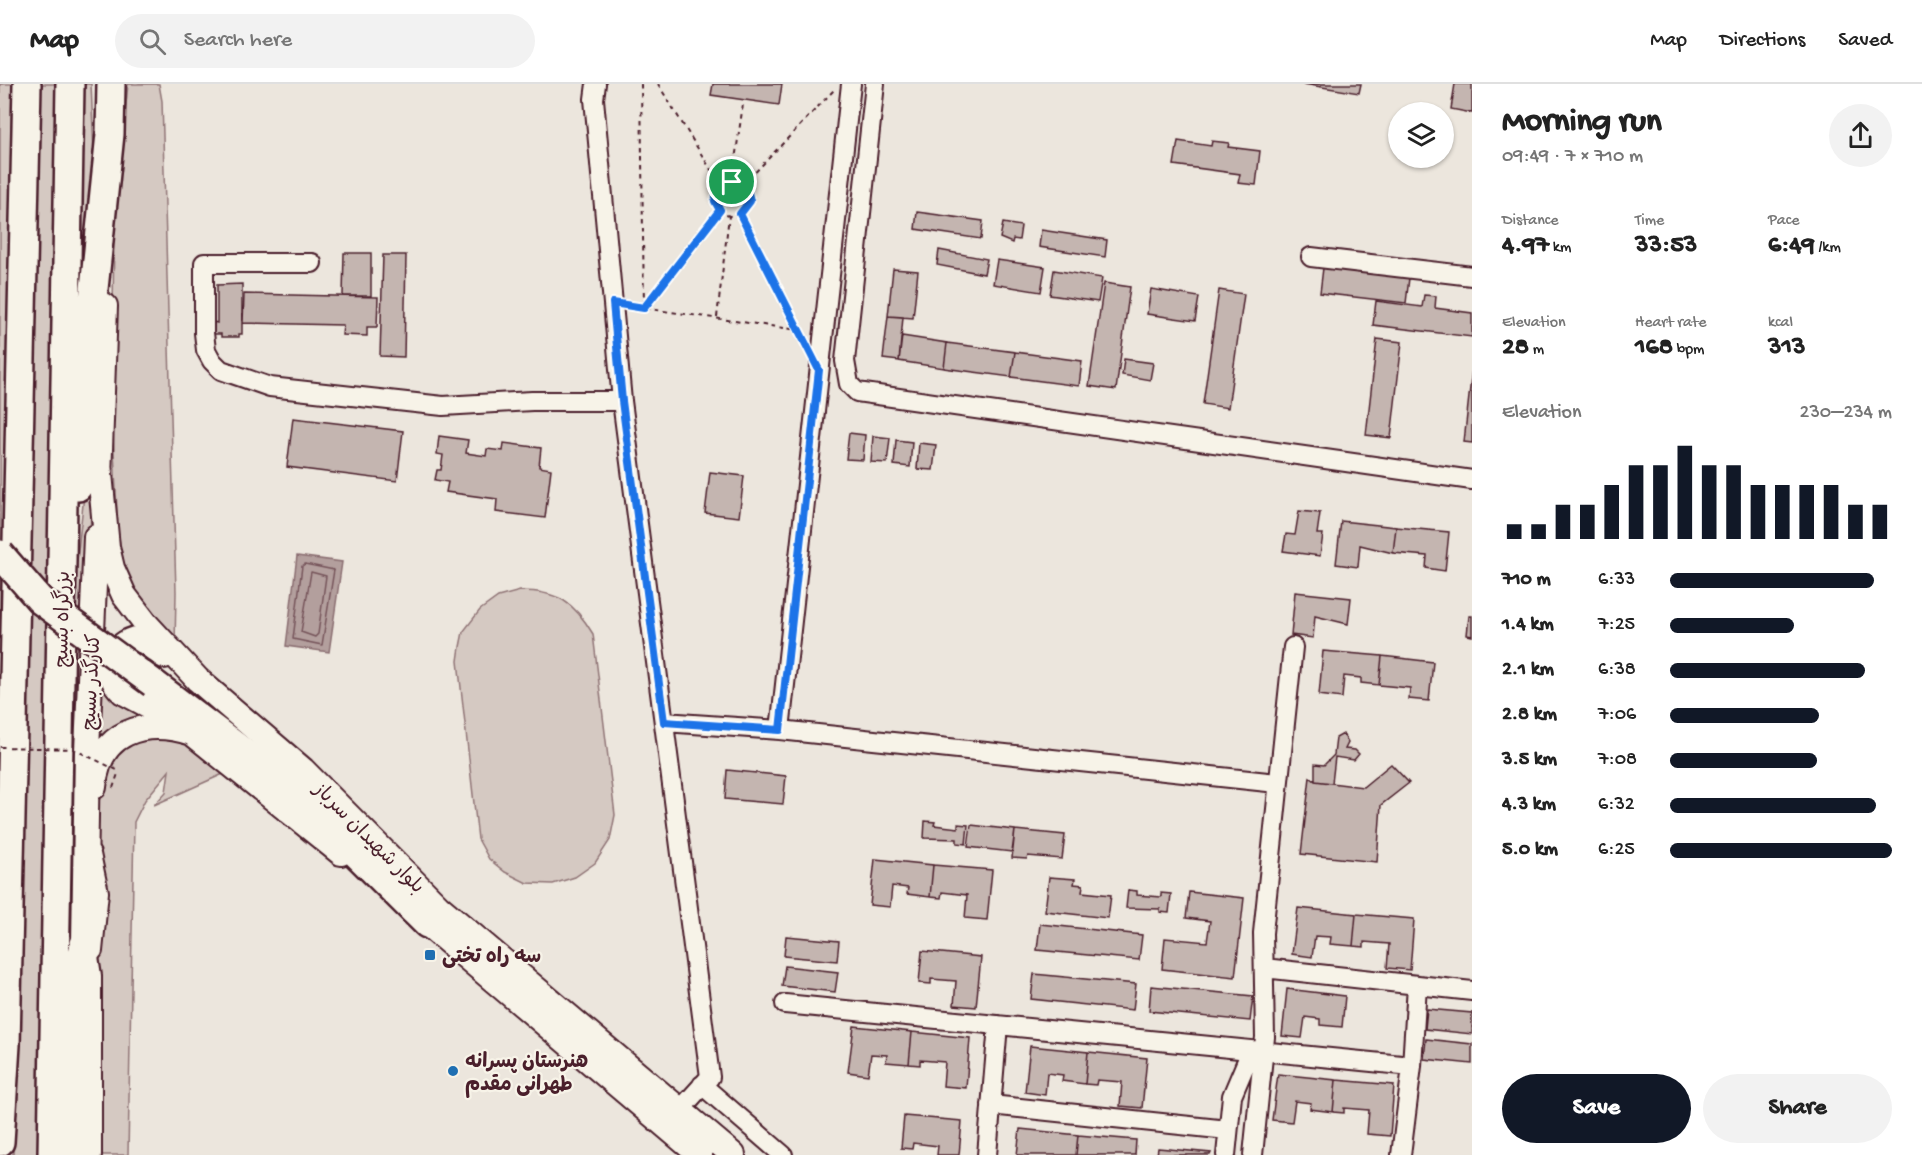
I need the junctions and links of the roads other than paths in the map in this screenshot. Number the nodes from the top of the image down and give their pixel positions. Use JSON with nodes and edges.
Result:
{"nodes":[{"id":1,"x":27,"y":84,"type":"edge"},
{"id":2,"x":69,"y":84,"type":"edge"},
{"id":3,"x":99,"y":84,"type":"edge"},
{"id":4,"x":111,"y":84,"type":"edge"},
{"id":5,"x":121,"y":84,"type":"edge"},
{"id":6,"x":583,"y":84,"type":"edge"},
{"id":7,"x":851,"y":84,"type":"edge"},
{"id":8,"x":875,"y":84,"type":"edge"},
{"id":9,"x":595,"y":92,"type":"edge"},
{"id":10,"x":110,"y":134,"type":"junction"},
{"id":11,"x":103,"y":208,"type":"junction"},
{"id":12,"x":1311,"y":257,"type":"dead end"},
{"id":13,"x":312,"y":263,"type":"dead end"},
{"id":14,"x":1472,"y":276,"type":"edge"},
{"id":15,"x":622,"y":401,"type":"junction"},
{"id":16,"x":99,"y":463,"type":"junction"},
{"id":17,"x":1472,"y":480,"type":"edge"},
{"id":18,"x":0,"y":554,"type":"edge"},
{"id":19,"x":61,"y":600,"type":"junction"},
{"id":20,"x":1293,"y":647,"type":"dead end"},
{"id":21,"x":198,"y":680,"type":"junction"},
{"id":22,"x":664,"y":722,"type":"junction"},
{"id":23,"x":780,"y":730,"type":"junction"},
{"id":24,"x":192,"y":733,"type":"junction"},
{"id":25,"x":1277,"y":783,"type":"junction"},
{"id":26,"x":86,"y":840,"type":"junction"},
{"id":27,"x":427,"y":924,"type":"junction"},
{"id":28,"x":86,"y":955,"type":"junction"},
{"id":29,"x":1264,"y":968,"type":"junction"},
{"id":30,"x":1417,"y":985,"type":"junction"},
{"id":31,"x":1472,"y":991,"type":"edge"},
{"id":32,"x":785,"y":1004,"type":"dead end"},
{"id":33,"x":998,"y":1025,"type":"junction"},
{"id":34,"x":1257,"y":1051,"type":"junction"},
{"id":35,"x":1412,"y":1066,"type":"junction"},
{"id":36,"x":702,"y":1085,"type":"junction"},
{"id":37,"x":991,"y":1105,"type":"junction"},
{"id":38,"x":680,"y":1110,"type":"junction"},
{"id":39,"x":1228,"y":1130,"type":"junction"},
{"id":40,"x":0,"y":1142,"type":"edge"},
{"id":41,"x":52,"y":1155,"type":"edge"},
{"id":42,"x":72,"y":1155,"type":"edge"},
{"id":43,"x":89,"y":1155,"type":"edge"},
{"id":44,"x":700,"y":1155,"type":"edge"},
{"id":45,"x":733,"y":1155,"type":"edge"},
{"id":46,"x":783,"y":1155,"type":"edge"},
{"id":47,"x":987,"y":1155,"type":"edge"},
{"id":48,"x":1226,"y":1155,"type":"edge"},
{"id":49,"x":1253,"y":1155,"type":"edge"},
{"id":50,"x":1401,"y":1155,"type":"edge"}],
"edges":[{"from":1,"to":40,"type":"highway"},
{"from":2,"to":19,"type":"highway","name":"بزرگراه بسیج"},
{"from":3,"to":11,"type":"highway"},
{"from":4,"to":10,"type":"highway"},
{"from":5,"to":10,"type":"lane"},
{"from":6,"to":9,"type":"lane"},
{"from":7,"to":23,"type":"lane"},
{"from":8,"to":17,"type":"lane"},
{"from":9,"to":15,"type":"lane"},
{"from":10,"to":11,"type":"highway"},
{"from":11,"to":16,"type":"main road","name":"کنارگذر بسیج"},
{"from":11,"to":19,"type":"highway"},
{"from":12,"to":14,"type":"lane"},
{"from":13,"to":15,"type":"lane"},
{"from":15,"to":22,"type":"lane"},
{"from":16,"to":21,"type":"main road","name":"بلوار شهیدان سرباز"},
{"from":16,"to":26,"type":"main road","name":"کنارگذر بسیج"},
{"from":18,"to":27,"type":"highway","bridge":true},
{"from":19,"to":41,"type":"highway","name":"بزرگراه بسیج"},
{"from":20,"to":25,"type":"lane"},
{"from":21,"to":24,"type":"main road"},
{"from":21,"to":38,"type":"main road","name":"بلوار شهیدان سرباز"},
{"from":22,"to":23,"type":"lane"},
{"from":22,"to":36,"type":"lane"},
{"from":23,"to":25,"type":"lane"},
{"from":24,"to":26,"type":"main road","name":"بلوار شهیدان سرباز"},
{"from":24,"to":27,"type":"main road","name":"بلوار شهیدان سرباز"},
{"from":25,"to":29,"type":"lane"},
{"from":26,"to":28,"type":"main road","name":"کنارگذر بسیج"},
{"from":27,"to":44,"type":"main road","name":"بلوار شهیدان سرباز"},
{"from":28,"to":42,"type":"highway"},
{"from":28,"to":43,"type":"main road","name":"کنارگذر بسیج"},
{"from":29,"to":30,"type":"lane"},
{"from":29,"to":34,"type":"lane"},
{"from":30,"to":31,"type":"lane"},
{"from":30,"to":35,"type":"lane"},
{"from":32,"to":33,"type":"lane"},
{"from":33,"to":34,"type":"lane"},
{"from":33,"to":37,"type":"lane"},
{"from":34,"to":35,"type":"lane"},
{"from":34,"to":39,"type":"lane"},
{"from":34,"to":49,"type":"lane"},
{"from":35,"to":50,"type":"lane"},
{"from":36,"to":38,"type":"lane"},
{"from":36,"to":46,"type":"lane"},
{"from":37,"to":39,"type":"lane"},
{"from":37,"to":47,"type":"lane"},
{"from":38,"to":45,"type":"main road","name":"بلوار شهیدان سرباز"},
{"from":39,"to":48,"type":"lane"}]}
